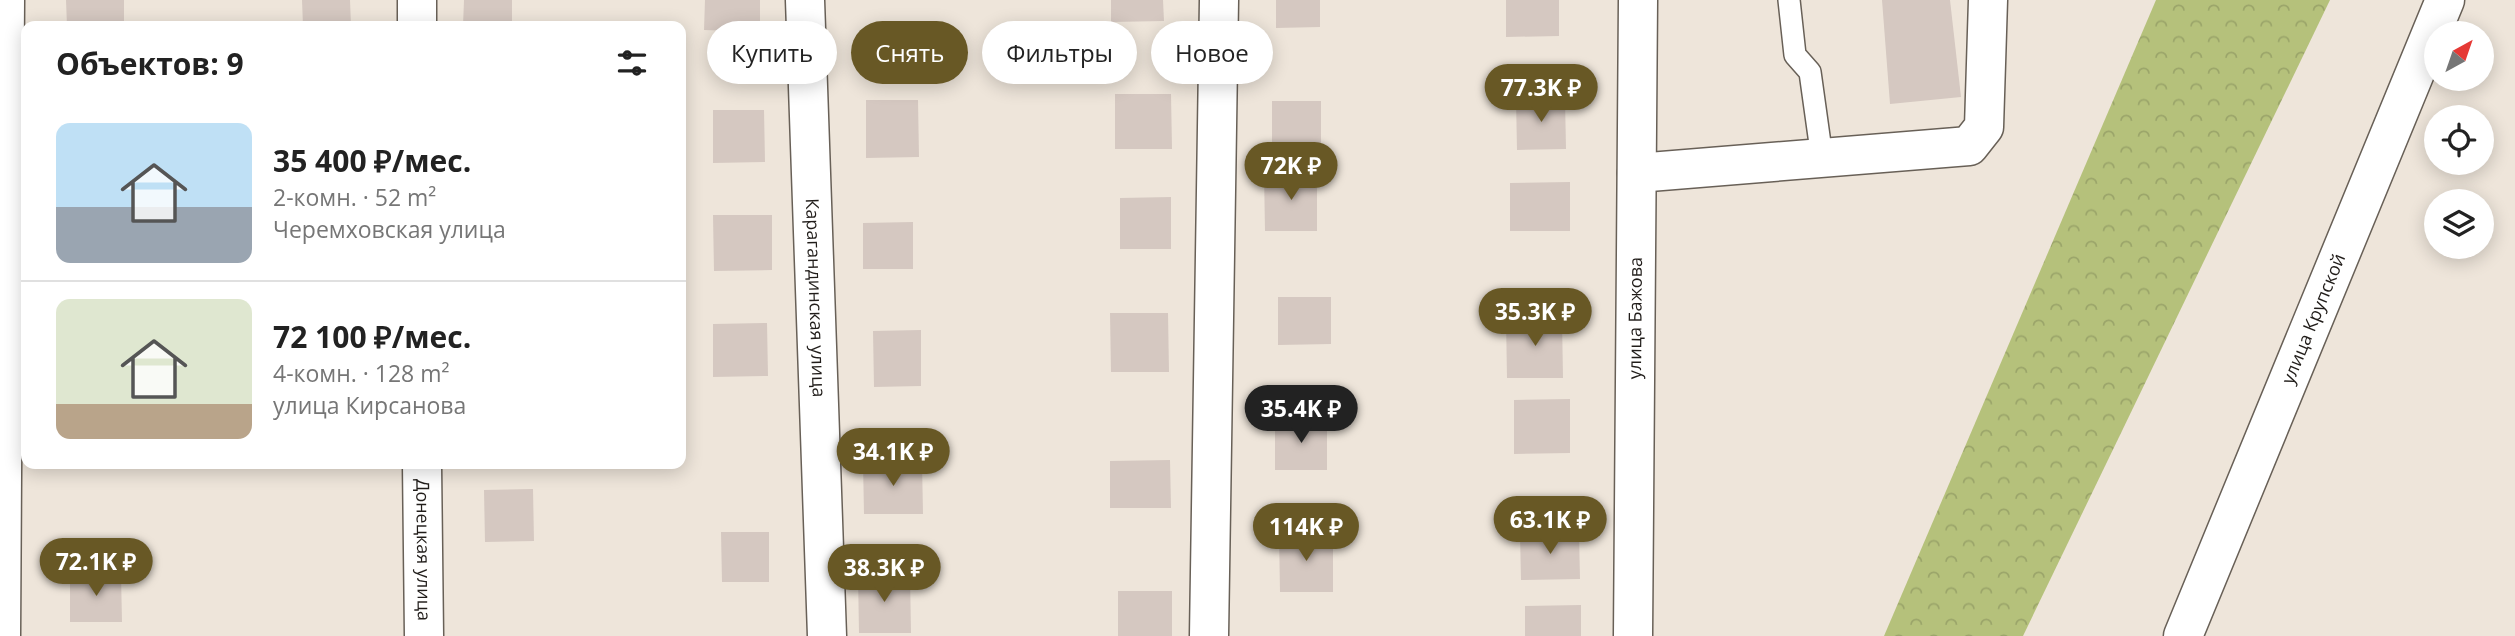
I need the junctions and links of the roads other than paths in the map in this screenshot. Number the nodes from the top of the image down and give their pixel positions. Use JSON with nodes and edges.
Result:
{"nodes":[{"id":1,"x":5,"y":0,"type":"edge"},
{"id":2,"x":417,"y":0,"type":"edge"},
{"id":3,"x":805,"y":0,"type":"edge"},
{"id":4,"x":1219,"y":0,"type":"edge"},
{"id":5,"x":1638,"y":0,"type":"edge"},
{"id":6,"x":1789,"y":0,"type":"edge"},
{"id":7,"x":1988,"y":0,"type":"edge"},
{"id":8,"x":2445,"y":0,"type":"edge"},
{"id":9,"x":417,"y":21,"type":"edge"},
{"id":10,"x":1822,"y":158,"type":"junction"},
{"id":11,"x":1637,"y":173,"type":"junction"},
{"id":12,"x":422,"y":469,"type":"edge"},
{"id":13,"x":1,"y":636,"type":"edge"},
{"id":14,"x":424,"y":636,"type":"edge"},
{"id":15,"x":827,"y":636,"type":"edge"},
{"id":16,"x":1209,"y":636,"type":"edge"},
{"id":17,"x":1633,"y":636,"type":"edge"},
{"id":18,"x":2183,"y":636,"type":"edge"}],
"edges":[{"from":1,"to":13,"type":"street"},
{"from":2,"to":9,"type":"street"},
{"from":3,"to":15,"type":"street","name":"Карагандинская улица"},
{"from":4,"to":16,"type":"street"},
{"from":5,"to":11,"type":"street","name":"улица Бажова"},
{"from":6,"to":10,"type":"lane"},
{"from":7,"to":10,"type":"street"},
{"from":8,"to":18,"type":"street","name":"улица Крупской"},
{"from":10,"to":11,"type":"street"},
{"from":11,"to":17,"type":"street","name":"улица Бажова"},
{"from":12,"to":14,"type":"street","name":"Донецкая улица"}]}
